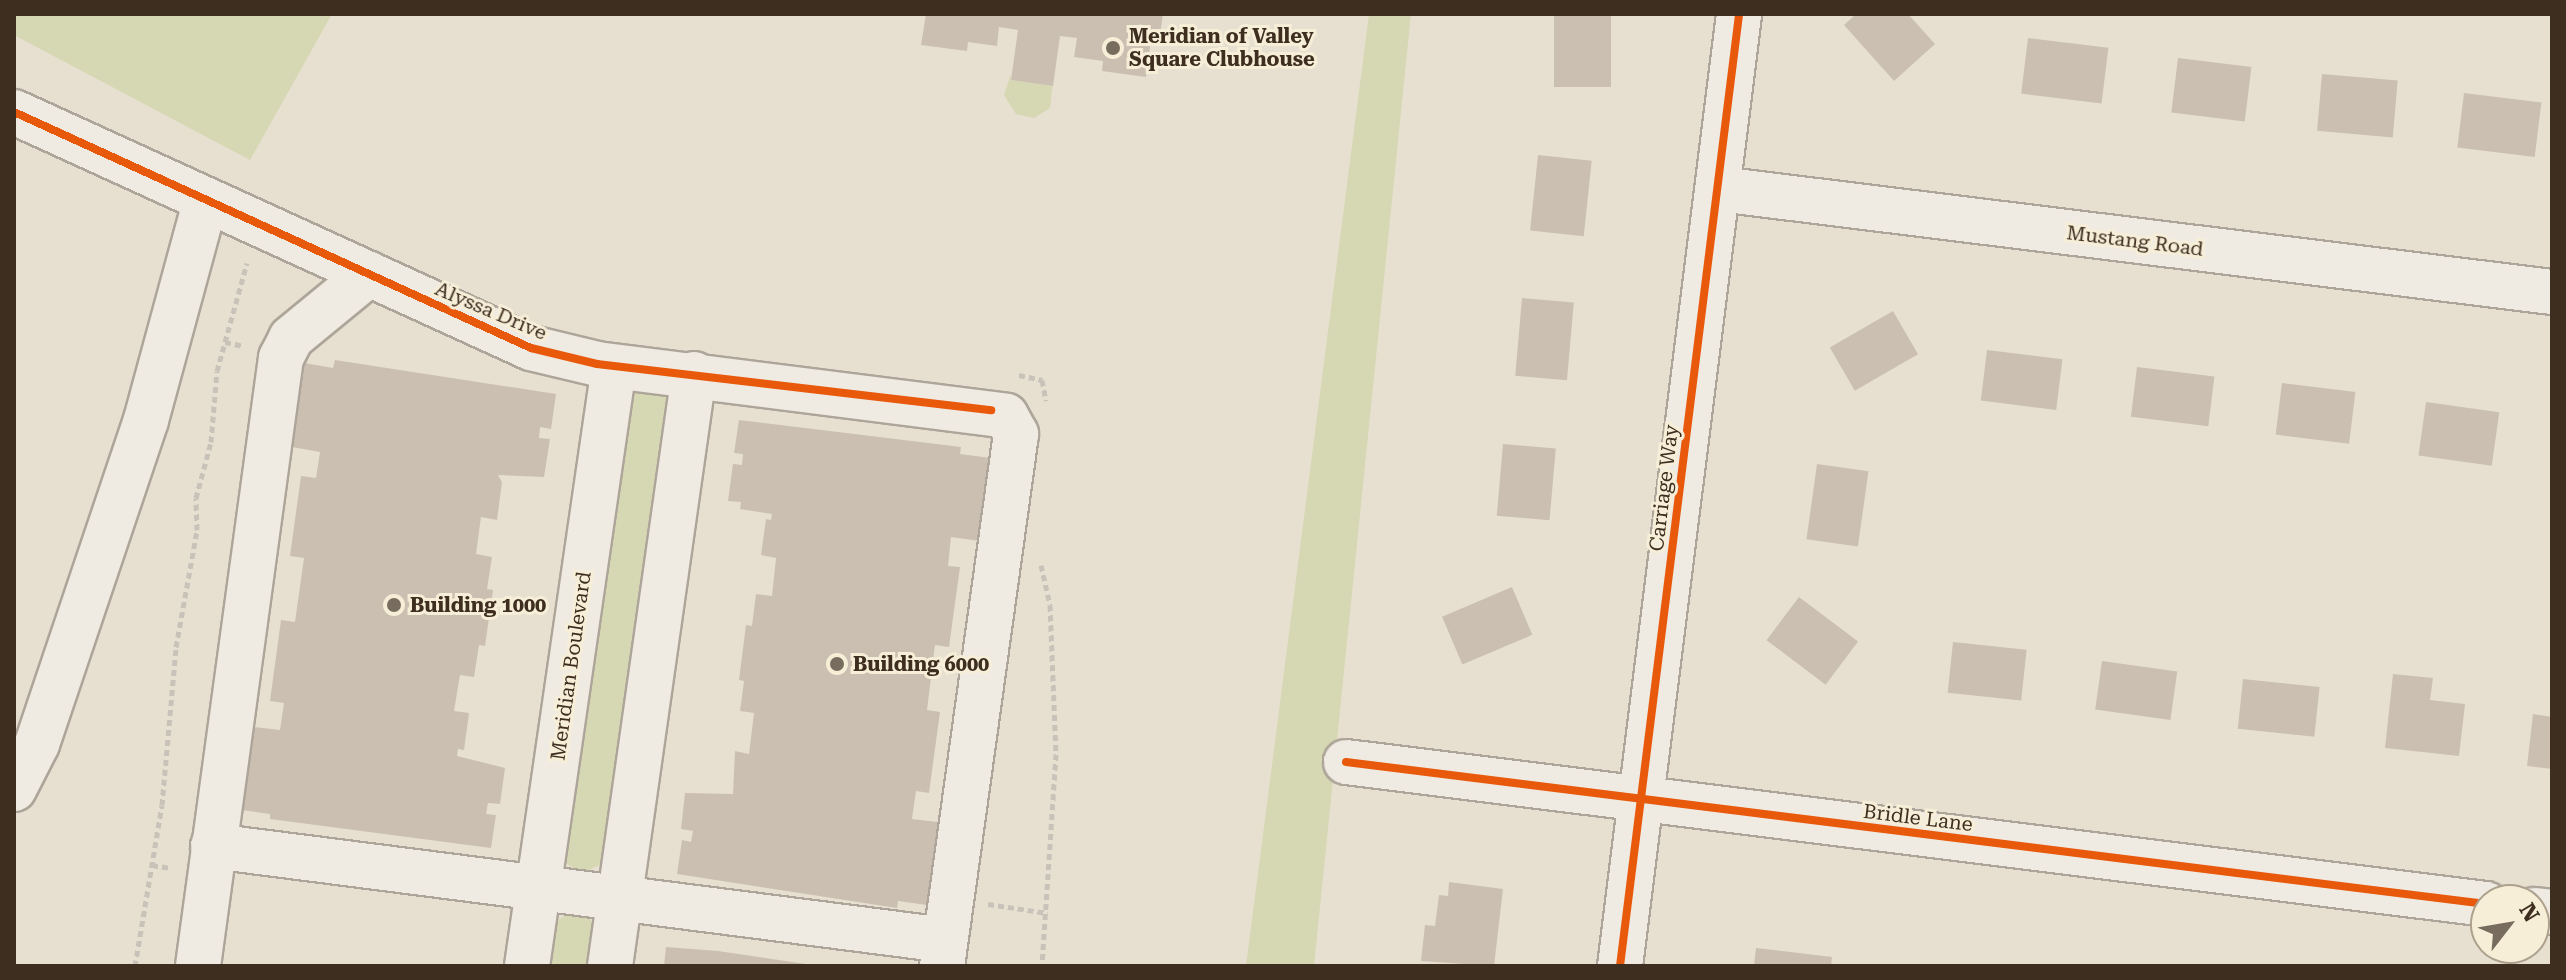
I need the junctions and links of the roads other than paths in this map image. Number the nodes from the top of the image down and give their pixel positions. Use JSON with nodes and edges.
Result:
{"nodes":[{"id":1,"x":1739,"y":14,"type":"edge"},
{"id":2,"x":14,"y":112,"type":"edge"},
{"id":3,"x":1719,"y":189,"type":"junction"},
{"id":4,"x":205,"y":203,"type":"junction"},
{"id":5,"x":369,"y":274,"type":"junction"},
{"id":6,"x":2552,"y":292,"type":"edge"},
{"id":7,"x":614,"y":367,"type":"junction"},
{"id":8,"x":694,"y":374,"type":"junction"},
{"id":9,"x":1346,"y":762,"type":"dead end"},
{"id":10,"x":14,"y":789,"type":"edge"},
{"id":11,"x":1641,"y":800,"type":"junction"},
{"id":12,"x":213,"y":846,"type":"junction"},
{"id":13,"x":538,"y":891,"type":"junction"},
{"id":14,"x":620,"y":901,"type":"junction"},
{"id":15,"x":2470,"y":902,"type":"edge"},
{"id":16,"x":946,"y":935,"type":"edge"},
{"id":17,"x":198,"y":966,"type":"edge"},
{"id":18,"x":527,"y":966,"type":"edge"},
{"id":19,"x":610,"y":966,"type":"edge"},
{"id":20,"x":1620,"y":966,"type":"edge"}],
"edges":[{"from":1,"to":3,"type":"street","name":"Carriage Way"},
{"from":2,"to":4,"type":"street","name":"Alyssa Drive"},
{"from":3,"to":6,"type":"street","name":"Mustang Road"},
{"from":3,"to":11,"type":"street","name":"Carriage Way"},
{"from":4,"to":5,"type":"street","name":"Alyssa Drive"},
{"from":4,"to":10,"type":"street"},
{"from":5,"to":7,"type":"street","name":"Alyssa Drive"},
{"from":5,"to":12,"type":"street"},
{"from":7,"to":8,"type":"street","name":"Alyssa Drive"},
{"from":7,"to":13,"type":"street","name":"Meridian Boulevard"},
{"from":8,"to":14,"type":"street"},
{"from":8,"to":16,"type":"street","name":"Alyssa Drive"},
{"from":9,"to":11,"type":"street","name":"Bridle Lane"},
{"from":11,"to":15,"type":"street","name":"Bridle Lane"},
{"from":11,"to":20,"type":"street","name":"Carriage Way"},
{"from":12,"to":13,"type":"street"},
{"from":12,"to":17,"type":"street"},
{"from":13,"to":14,"type":"street"},
{"from":13,"to":18,"type":"street","name":"Meridian Boulevard"},
{"from":14,"to":16,"type":"street"},
{"from":14,"to":19,"type":"street"}]}
